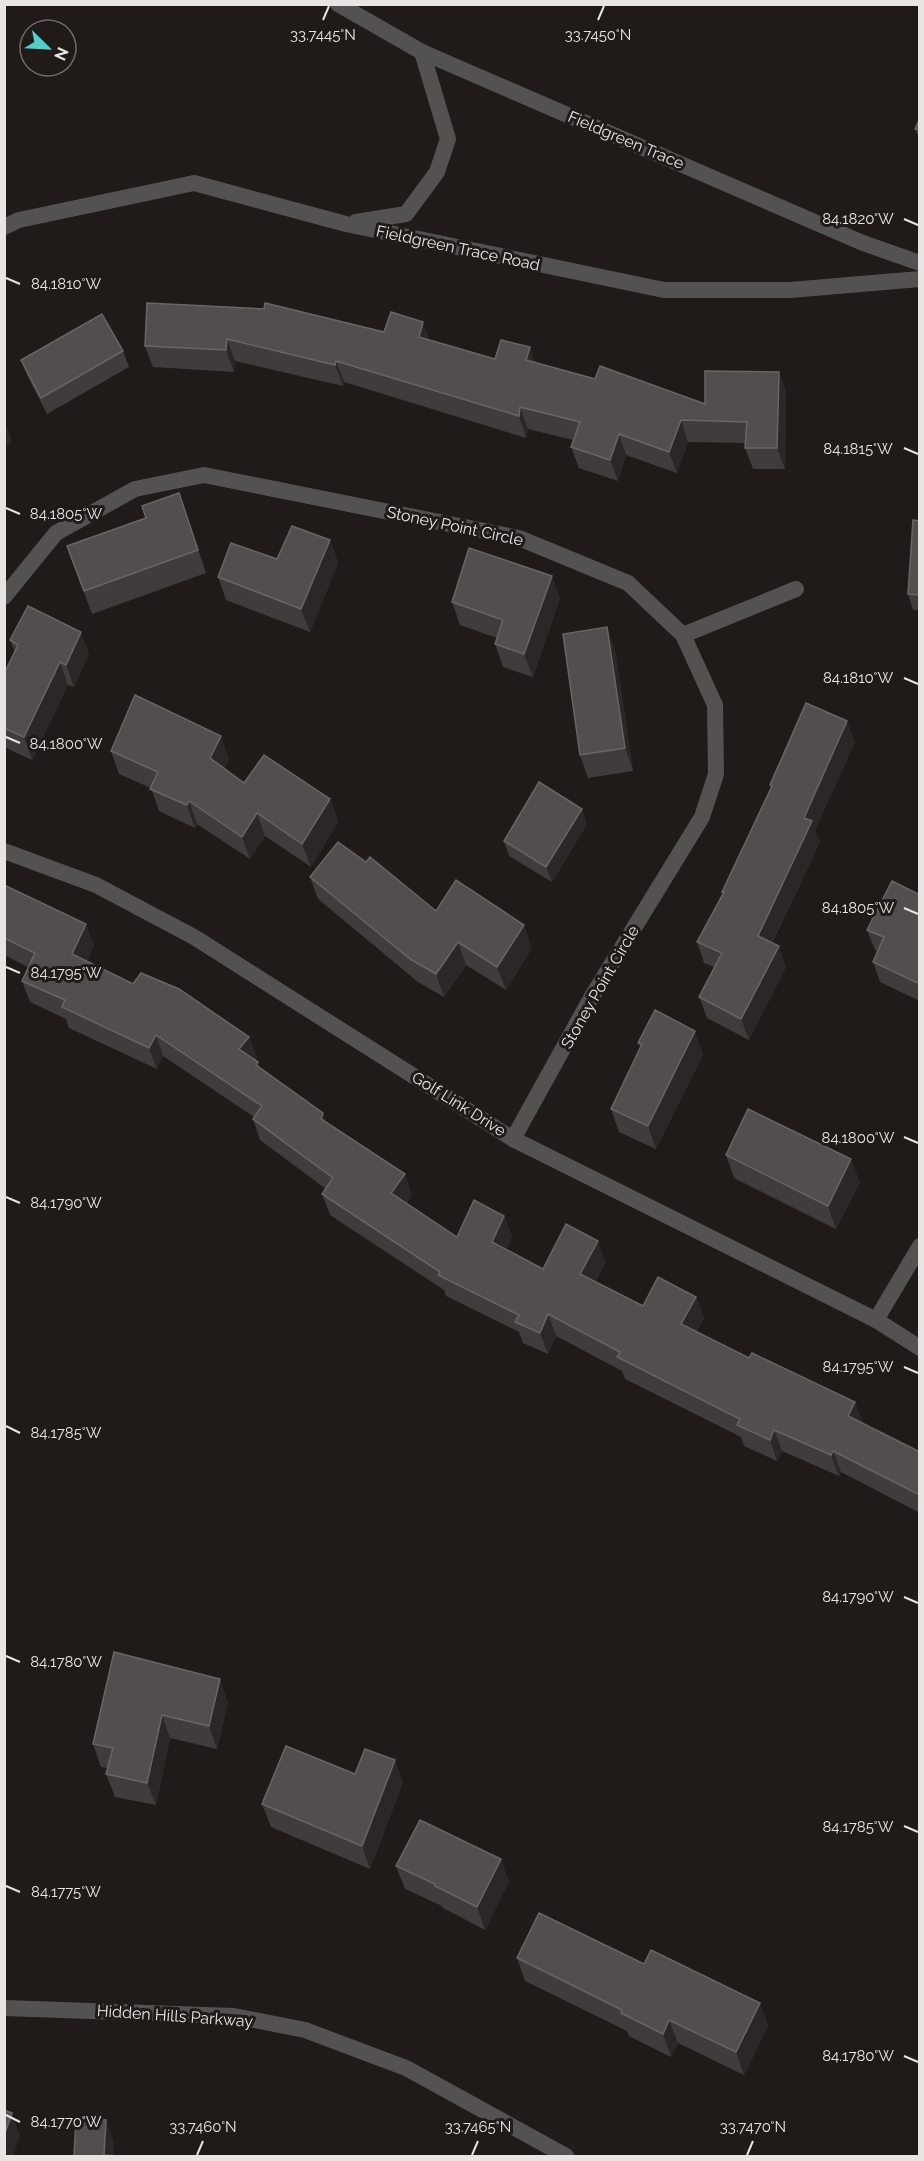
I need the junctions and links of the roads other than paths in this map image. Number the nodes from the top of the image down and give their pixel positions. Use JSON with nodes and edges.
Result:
{"nodes":[{"id":1,"x":338,"y":4,"type":"edge"},
{"id":2,"x":422,"y":52,"type":"junction"},
{"id":3,"x":346,"y":224,"type":"junction"},
{"id":4,"x":4,"y":227,"type":"edge"},
{"id":5,"x":920,"y":263,"type":"edge"},
{"id":6,"x":920,"y":279,"type":"edge"},
{"id":7,"x":796,"y":589,"type":"dead end"},
{"id":8,"x":4,"y":597,"type":"edge"},
{"id":9,"x":683,"y":635,"type":"junction"},
{"id":10,"x":4,"y":851,"type":"edge"},
{"id":11,"x":513,"y":1139,"type":"junction"},
{"id":12,"x":920,"y":1246,"type":"edge"},
{"id":13,"x":876,"y":1320,"type":"junction"},
{"id":14,"x":920,"y":1348,"type":"edge"},
{"id":15,"x":4,"y":2008,"type":"edge"},
{"id":16,"x":566,"y":2157,"type":"edge"}],
"edges":[{"from":1,"to":2,"type":"street","name":"Fieldgreen Trace"},
{"from":2,"to":3,"type":"street"},
{"from":2,"to":5,"type":"street","name":"Fieldgreen Trace"},
{"from":3,"to":4,"type":"street","name":"Fieldgreen Trace Road"},
{"from":3,"to":6,"type":"street","name":"Fieldgreen Trace Road"},
{"from":7,"to":9,"type":"street"},
{"from":8,"to":9,"type":"street","name":"Stoney Point Circle"},
{"from":9,"to":11,"type":"street","name":"Stoney Point Circle"},
{"from":10,"to":11,"type":"street","name":"Golf Link Drive"},
{"from":11,"to":13,"type":"street","name":"Golf Link Drive"},
{"from":12,"to":13,"type":"street"},
{"from":13,"to":14,"type":"street","name":"Golf Link Drive"},
{"from":15,"to":16,"type":"street","name":"Hidden Hills Parkway"}]}
